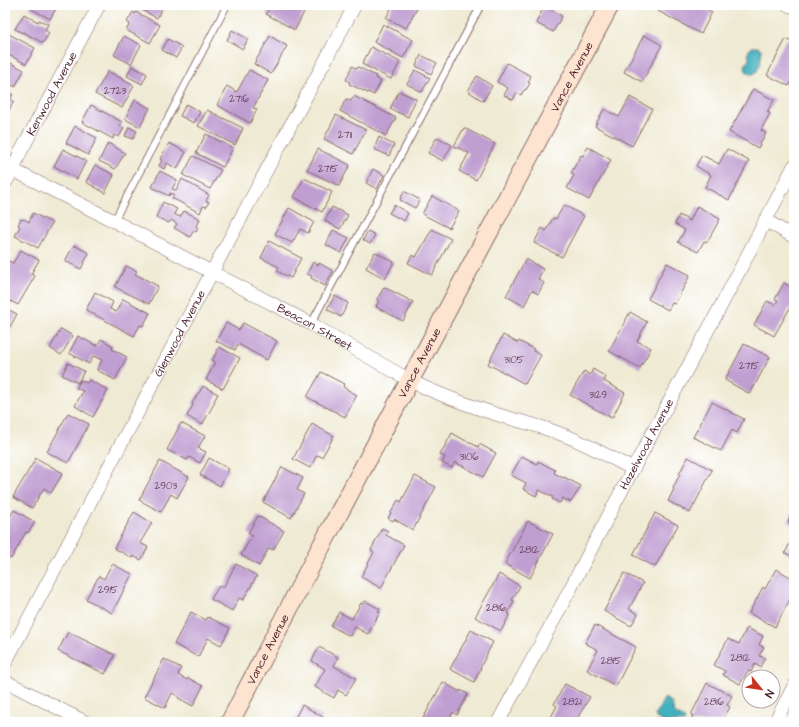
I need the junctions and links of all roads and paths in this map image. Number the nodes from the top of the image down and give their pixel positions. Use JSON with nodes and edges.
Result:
{"nodes":[{"id":1,"x":98,"y":5,"type":"edge"},
{"id":2,"x":227,"y":5,"type":"edge"},
{"id":3,"x":355,"y":5,"type":"edge"},
{"id":4,"x":481,"y":5,"type":"edge"},
{"id":5,"x":610,"y":5,"type":"edge"},
{"id":6,"x":788,"y":5,"type":"edge"},
{"id":7,"x":794,"y":7,"type":"edge"},
{"id":8,"x":794,"y":166,"type":"edge"},
{"id":9,"x":9,"y":168,"type":"edge"},
{"id":10,"x":5,"y":183,"type":"edge"},
{"id":11,"x":765,"y":220,"type":"junction"},
{"id":12,"x":114,"y":221,"type":"junction"},
{"id":13,"x":794,"y":237,"type":"edge"},
{"id":14,"x":212,"y":272,"type":"junction"},
{"id":15,"x":310,"y":324,"type":"junction"},
{"id":16,"x":411,"y":381,"type":"junction"},
{"id":17,"x":633,"y":469,"type":"junction"},
{"id":18,"x":5,"y":663,"type":"edge"},
{"id":19,"x":5,"y":681,"type":"edge"},
{"id":20,"x":794,"y":686,"type":"edge"},
{"id":21,"x":85,"y":722,"type":"edge"},
{"id":22,"x":230,"y":722,"type":"edge"},
{"id":23,"x":498,"y":722,"type":"edge"},
{"id":24,"x":775,"y":722,"type":"edge"}],
"edges":[{"from":1,"to":9,"type":"street","name":"Kenwood Avenue"},
{"from":2,"to":12,"type":"lane"},
{"from":3,"to":14,"type":"street","name":"Glenwood Avenue"},
{"from":4,"to":15,"type":"lane"},
{"from":5,"to":16,"type":"street","name":"Vance Avenue"},
{"from":6,"to":7,"type":"street"},
{"from":8,"to":11,"type":"street","name":"Hazelwood Avenue"},
{"from":9,"to":10,"type":"street","name":"Kenwood Avenue"},
{"from":9,"to":12,"type":"street","name":"Beacon Street"},
{"from":11,"to":13,"type":"street"},
{"from":11,"to":17,"type":"street","name":"Hazelwood Avenue"},
{"from":12,"to":14,"type":"street","name":"Beacon Street"},
{"from":14,"to":15,"type":"street","name":"Beacon Street"},
{"from":14,"to":18,"type":"street","name":"Glenwood Avenue"},
{"from":15,"to":16,"type":"street","name":"Beacon Street"},
{"from":16,"to":17,"type":"street","name":"Beacon Street"},
{"from":16,"to":22,"type":"street","name":"Vance Avenue"},
{"from":17,"to":23,"type":"street","name":"Hazelwood Avenue"},
{"from":19,"to":21,"type":"street"},
{"from":20,"to":24,"type":"street"}]}
